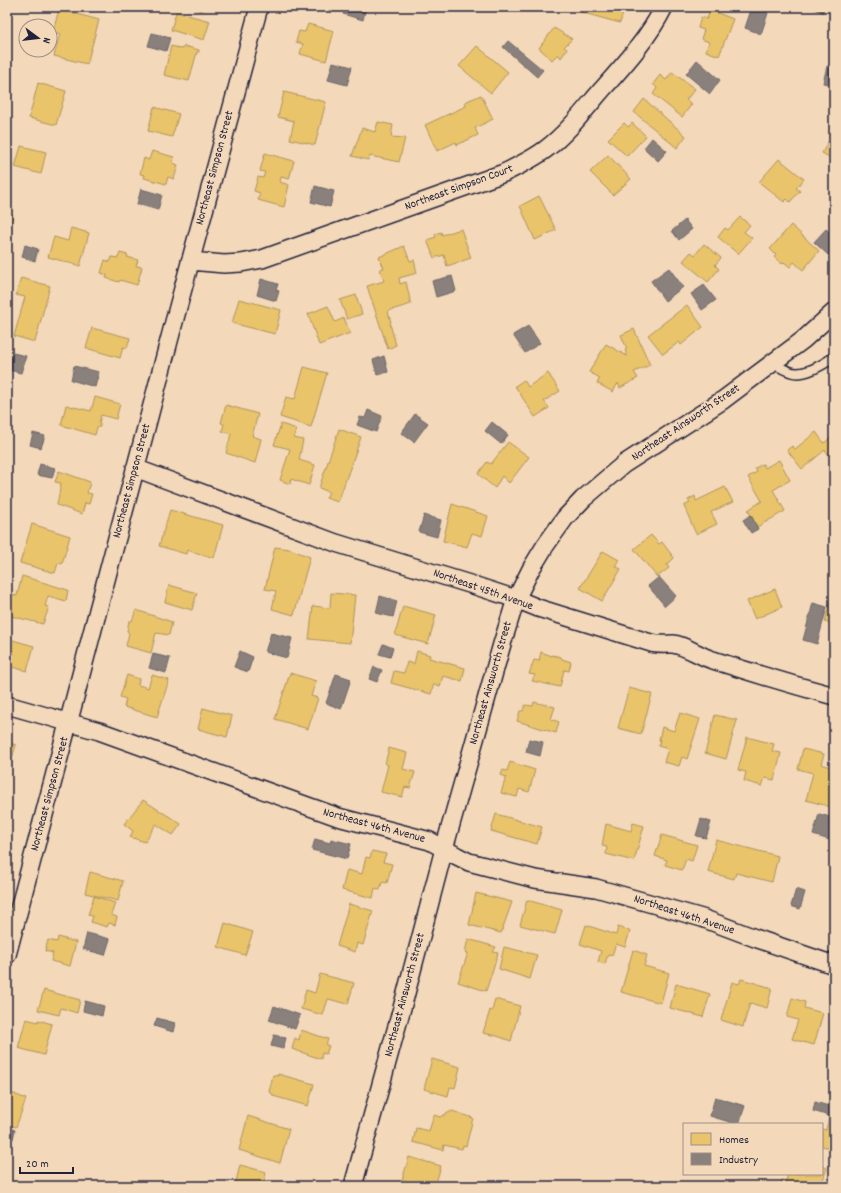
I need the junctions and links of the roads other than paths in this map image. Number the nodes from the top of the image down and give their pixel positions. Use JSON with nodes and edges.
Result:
{"nodes":[{"id":1,"x":259,"y":7,"type":"edge"},
{"id":2,"x":664,"y":7,"type":"edge"},
{"id":3,"x":190,"y":262,"type":"junction"},
{"id":4,"x":834,"y":312,"type":"edge"},
{"id":5,"x":834,"y":357,"type":"edge"},
{"id":6,"x":773,"y":363,"type":"junction"},
{"id":7,"x":135,"y":468,"type":"junction"},
{"id":8,"x":516,"y":599,"type":"junction"},
{"id":9,"x":834,"y":696,"type":"edge"},
{"id":10,"x":7,"y":705,"type":"edge"},
{"id":11,"x":68,"y":722,"type":"junction"},
{"id":12,"x":444,"y":849,"type":"junction"},
{"id":13,"x":7,"y":955,"type":"edge"},
{"id":14,"x":834,"y":965,"type":"edge"},
{"id":15,"x":353,"y":1186,"type":"edge"}],
"edges":[{"from":1,"to":3,"type":"street","name":"Northeast Simpson Street"},
{"from":2,"to":3,"type":"street","name":"Northeast Simpson Court"},
{"from":3,"to":7,"type":"street","name":"Northeast Simpson Street"},
{"from":4,"to":6,"type":"street","name":"Northeast Ainsworth Street"},
{"from":5,"to":6,"type":"lane"},
{"from":6,"to":8,"type":"street","name":"Northeast Ainsworth Street"},
{"from":7,"to":8,"type":"street","name":"Northeast 45th Avenue"},
{"from":7,"to":11,"type":"street","name":"Northeast Simpson Street"},
{"from":8,"to":9,"type":"street","name":"Northeast 45th Avenue"},
{"from":8,"to":12,"type":"street","name":"Northeast Ainsworth Street"},
{"from":10,"to":11,"type":"street","name":"Northeast 46th Avenue"},
{"from":11,"to":12,"type":"street","name":"Northeast 46th Avenue"},
{"from":11,"to":13,"type":"street","name":"Northeast Simpson Street"},
{"from":12,"to":14,"type":"street","name":"Northeast 46th Avenue"},
{"from":12,"to":15,"type":"street","name":"Northeast Ainsworth Street"}]}
